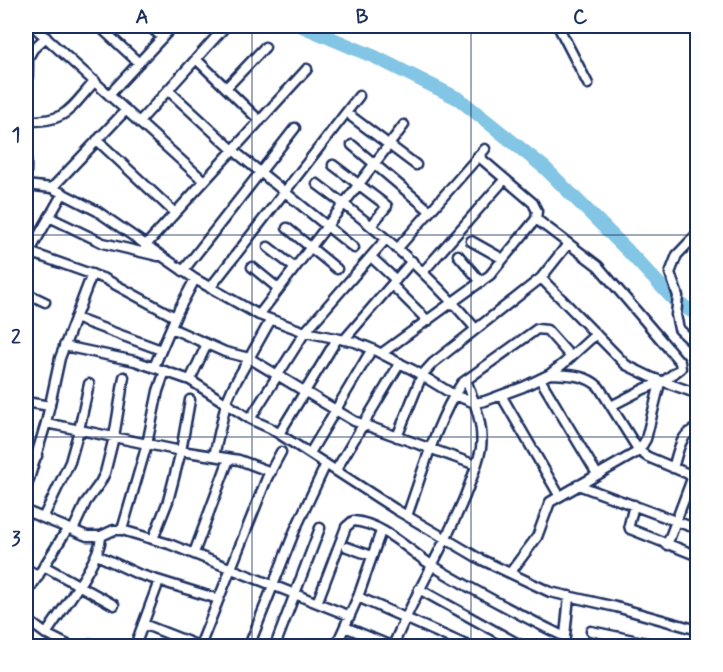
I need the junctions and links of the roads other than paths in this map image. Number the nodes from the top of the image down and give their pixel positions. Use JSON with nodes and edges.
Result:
{"nodes":[{"id":1,"x":33,"y":26,"type":"edge"},
{"id":2,"x":99,"y":26,"type":"edge"},
{"id":3,"x":149,"y":26,"type":"edge"},
{"id":4,"x":173,"y":26,"type":"edge"},
{"id":5,"x":558,"y":26,"type":"edge"},
{"id":6,"x":225,"y":27,"type":"dead end"},
{"id":7,"x":46,"y":37,"type":"junction"},
{"id":8,"x":162,"y":37,"type":"junction"},
{"id":9,"x":265,"y":47,"type":"dead end"},
{"id":10,"x":196,"y":59,"type":"junction"},
{"id":11,"x":139,"y":63,"type":"junction"},
{"id":12,"x":307,"y":69,"type":"dead end"},
{"id":13,"x":95,"y":81,"type":"junction"},
{"id":14,"x":588,"y":84,"type":"dead end"},
{"id":15,"x":226,"y":88,"type":"junction"},
{"id":16,"x":168,"y":90,"type":"junction"},
{"id":17,"x":109,"y":95,"type":"junction"},
{"id":18,"x":359,"y":96,"type":"dead end"},
{"id":19,"x":126,"y":110,"type":"junction"},
{"id":20,"x":352,"y":117,"type":"dead end"},
{"id":21,"x":27,"y":121,"type":"edge"},
{"id":22,"x":260,"y":121,"type":"junction"},
{"id":23,"x":139,"y":122,"type":"junction"},
{"id":24,"x":405,"y":125,"type":"dead end"},
{"id":25,"x":295,"y":129,"type":"dead end"},
{"id":26,"x":97,"y":140,"type":"junction"},
{"id":27,"x":352,"y":145,"type":"dead end"},
{"id":28,"x":389,"y":145,"type":"junction"},
{"id":29,"x":485,"y":148,"type":"dead end"},
{"id":30,"x":232,"y":150,"type":"junction"},
{"id":31,"x":478,"y":156,"type":"junction"},
{"id":32,"x":375,"y":163,"type":"junction"},
{"id":33,"x":333,"y":165,"type":"dead end"},
{"id":34,"x":416,"y":165,"type":"dead end"},
{"id":35,"x":26,"y":171,"type":"edge"},
{"id":36,"x":260,"y":172,"type":"junction"},
{"id":37,"x":505,"y":179,"type":"junction"},
{"id":38,"x":204,"y":181,"type":"junction"},
{"id":39,"x":317,"y":184,"type":"dead end"},
{"id":40,"x":359,"y":184,"type":"junction"},
{"id":41,"x":26,"y":185,"type":"edge"},
{"id":42,"x":52,"y":188,"type":"junction"},
{"id":43,"x":284,"y":192,"type":"junction"},
{"id":44,"x":63,"y":193,"type":"junction"},
{"id":45,"x":344,"y":203,"type":"junction"},
{"id":46,"x":430,"y":211,"type":"junction"},
{"id":47,"x":175,"y":213,"type":"junction"},
{"id":48,"x":49,"y":217,"type":"junction"},
{"id":49,"x":536,"y":219,"type":"junction"},
{"id":50,"x":327,"y":226,"type":"junction"},
{"id":51,"x":371,"y":226,"type":"junction"},
{"id":52,"x":287,"y":228,"type":"dead end"},
{"id":53,"x":698,"y":233,"type":"edge"},
{"id":54,"x":386,"y":239,"type":"junction"},
{"id":55,"x":471,"y":241,"type":"dead end"},
{"id":56,"x":568,"y":244,"type":"junction"},
{"id":57,"x":145,"y":246,"type":"junction"},
{"id":58,"x":268,"y":247,"type":"dead end"},
{"id":59,"x":311,"y":247,"type":"junction"},
{"id":60,"x":354,"y":248,"type":"dead end"},
{"id":61,"x":397,"y":249,"type":"junction"},
{"id":62,"x":27,"y":255,"type":"edge"},
{"id":63,"x":458,"y":255,"type":"dead end"},
{"id":64,"x":162,"y":257,"type":"junction"},
{"id":65,"x":371,"y":257,"type":"junction"},
{"id":66,"x":503,"y":259,"type":"junction"},
{"id":67,"x":412,"y":261,"type":"junction"},
{"id":68,"x":252,"y":267,"type":"dead end"},
{"id":69,"x":295,"y":268,"type":"junction"},
{"id":70,"x":337,"y":269,"type":"dead end"},
{"id":71,"x":183,"y":271,"type":"junction"},
{"id":72,"x":423,"y":272,"type":"junction"},
{"id":73,"x":92,"y":274,"type":"junction"},
{"id":74,"x":541,"y":278,"type":"junction"},
{"id":75,"x":195,"y":279,"type":"junction"},
{"id":76,"x":481,"y":282,"type":"junction"},
{"id":77,"x":394,"y":283,"type":"junction"},
{"id":78,"x":210,"y":288,"type":"junction"},
{"id":79,"x":279,"y":289,"type":"junction"},
{"id":80,"x":26,"y":293,"type":"edge"},
{"id":81,"x":45,"y":302,"type":"dead end"},
{"id":82,"x":453,"y":302,"type":"junction"},
{"id":83,"x":259,"y":315,"type":"junction"},
{"id":84,"x":75,"y":318,"type":"junction"},
{"id":85,"x":175,"y":318,"type":"junction"},
{"id":86,"x":270,"y":321,"type":"junction"},
{"id":87,"x":428,"y":321,"type":"junction"},
{"id":88,"x":171,"y":328,"type":"junction"},
{"id":89,"x":476,"y":329,"type":"junction"},
{"id":90,"x":305,"y":332,"type":"junction"},
{"id":91,"x":596,"y":334,"type":"junction"},
{"id":92,"x":341,"y":340,"type":"junction"},
{"id":93,"x":207,"y":344,"type":"junction"},
{"id":94,"x":64,"y":346,"type":"junction"},
{"id":95,"x":698,"y":348,"type":"edge"},
{"id":96,"x":372,"y":349,"type":"junction"},
{"id":97,"x":161,"y":350,"type":"junction"},
{"id":98,"x":382,"y":353,"type":"junction"},
{"id":99,"x":571,"y":357,"type":"junction"},
{"id":100,"x":249,"y":358,"type":"junction"},
{"id":101,"x":400,"y":363,"type":"junction"},
{"id":102,"x":154,"y":367,"type":"junction"},
{"id":103,"x":165,"y":371,"type":"junction"},
{"id":104,"x":550,"y":374,"type":"junction"},
{"id":105,"x":278,"y":375,"type":"junction"},
{"id":106,"x":422,"y":375,"type":"junction"},
{"id":107,"x":124,"y":377,"type":"dead end"},
{"id":108,"x":540,"y":379,"type":"junction"},
{"id":109,"x":190,"y":380,"type":"junction"},
{"id":110,"x":466,"y":380,"type":"junction"},
{"id":111,"x":662,"y":382,"type":"junction"},
{"id":112,"x":88,"y":384,"type":"dead end"},
{"id":113,"x":305,"y":392,"type":"junction"},
{"id":114,"x":698,"y":394,"type":"edge"},
{"id":115,"x":454,"y":395,"type":"junction"},
{"id":116,"x":501,"y":395,"type":"junction"},
{"id":117,"x":190,"y":400,"type":"dead end"},
{"id":118,"x":26,"y":402,"type":"edge"},
{"id":119,"x":475,"y":403,"type":"junction"},
{"id":120,"x":50,"y":406,"type":"junction"},
{"id":121,"x":610,"y":406,"type":"junction"},
{"id":122,"x":225,"y":409,"type":"junction"},
{"id":123,"x":335,"y":409,"type":"junction"},
{"id":124,"x":250,"y":419,"type":"junction"},
{"id":125,"x":46,"y":423,"type":"junction"},
{"id":126,"x":363,"y":425,"type":"junction"},
{"id":127,"x":697,"y":428,"type":"edge"},
{"id":128,"x":79,"y":430,"type":"junction"},
{"id":129,"x":279,"y":434,"type":"junction"},
{"id":130,"x":114,"y":437,"type":"junction"},
{"id":131,"x":397,"y":437,"type":"junction"},
{"id":132,"x":147,"y":444,"type":"junction"},
{"id":133,"x":431,"y":450,"type":"junction"},
{"id":134,"x":181,"y":451,"type":"junction"},
{"id":135,"x":639,"y":451,"type":"junction"},
{"id":136,"x":281,"y":452,"type":"dead end"},
{"id":137,"x":26,"y":453,"type":"edge"},
{"id":138,"x":310,"y":453,"type":"junction"},
{"id":139,"x":37,"y":456,"type":"junction"},
{"id":140,"x":214,"y":456,"type":"junction"},
{"id":141,"x":229,"y":459,"type":"junction"},
{"id":142,"x":476,"y":465,"type":"junction"},
{"id":143,"x":673,"y":468,"type":"junction"},
{"id":144,"x":323,"y":470,"type":"junction"},
{"id":145,"x":336,"y":471,"type":"junction"},
{"id":146,"x":271,"y":472,"type":"junction"},
{"id":147,"x":597,"y":474,"type":"junction"},
{"id":148,"x":695,"y":477,"type":"edge"},
{"id":149,"x":578,"y":485,"type":"junction"},
{"id":150,"x":26,"y":489,"type":"edge"},
{"id":151,"x":559,"y":495,"type":"junction"},
{"id":152,"x":634,"y":505,"type":"junction"},
{"id":153,"x":26,"y":511,"type":"edge"},
{"id":154,"x":544,"y":514,"type":"junction"},
{"id":155,"x":407,"y":516,"type":"junction"},
{"id":156,"x":44,"y":518,"type":"junction"},
{"id":157,"x":675,"y":521,"type":"junction"},
{"id":158,"x":689,"y":526,"type":"dead end"},
{"id":159,"x":320,"y":528,"type":"dead end"},
{"id":160,"x":550,"y":528,"type":"dead end"},
{"id":161,"x":71,"y":529,"type":"junction"},
{"id":162,"x":123,"y":530,"type":"junction"},
{"id":163,"x":381,"y":531,"type":"junction"},
{"id":164,"x":101,"y":536,"type":"junction"},
{"id":165,"x":153,"y":539,"type":"junction"},
{"id":166,"x":443,"y":543,"type":"junction"},
{"id":167,"x":667,"y":545,"type":"junction"},
{"id":168,"x":347,"y":547,"type":"dead end"},
{"id":169,"x":194,"y":553,"type":"junction"},
{"id":170,"x":102,"y":555,"type":"junction"},
{"id":171,"x":372,"y":556,"type":"junction"},
{"id":172,"x":698,"y":556,"type":"edge"},
{"id":173,"x":431,"y":565,"type":"junction"},
{"id":174,"x":44,"y":566,"type":"junction"},
{"id":175,"x":26,"y":568,"type":"edge"},
{"id":176,"x":231,"y":569,"type":"junction"},
{"id":177,"x":510,"y":573,"type":"junction"},
{"id":178,"x":38,"y":577,"type":"junction"},
{"id":179,"x":159,"y":581,"type":"junction"},
{"id":180,"x":77,"y":586,"type":"junction"},
{"id":181,"x":274,"y":586,"type":"junction"},
{"id":182,"x":420,"y":589,"type":"junction"},
{"id":183,"x":295,"y":595,"type":"junction"},
{"id":184,"x":26,"y":596,"type":"edge"},
{"id":185,"x":569,"y":596,"type":"junction"},
{"id":186,"x":358,"y":597,"type":"junction"},
{"id":187,"x":218,"y":599,"type":"junction"},
{"id":188,"x":317,"y":603,"type":"junction"},
{"id":189,"x":114,"y":605,"type":"dead end"},
{"id":190,"x":350,"y":616,"type":"junction"},
{"id":191,"x":26,"y":619,"type":"edge"},
{"id":192,"x":405,"y":619,"type":"junction"},
{"id":193,"x":143,"y":624,"type":"junction"},
{"id":194,"x":345,"y":627,"type":"junction"},
{"id":195,"x":698,"y":630,"type":"edge"},
{"id":196,"x":591,"y":631,"type":"dead end"},
{"id":197,"x":46,"y":634,"type":"junction"},
{"id":198,"x":565,"y":637,"type":"junction"},
{"id":199,"x":620,"y":637,"type":"junction"},
{"id":200,"x":646,"y":645,"type":"edge"},
{"id":201,"x":70,"y":646,"type":"edge"},
{"id":202,"x":135,"y":646,"type":"edge"},
{"id":203,"x":200,"y":646,"type":"edge"},
{"id":204,"x":249,"y":646,"type":"edge"},
{"id":205,"x":274,"y":646,"type":"edge"},
{"id":206,"x":336,"y":646,"type":"edge"},
{"id":207,"x":392,"y":646,"type":"edge"},
{"id":208,"x":468,"y":646,"type":"edge"},
{"id":209,"x":522,"y":646,"type":"edge"},
{"id":210,"x":564,"y":646,"type":"edge"},
{"id":211,"x":618,"y":646,"type":"edge"},
{"id":212,"x":661,"y":646,"type":"edge"}],
"edges":[{"from":1,"to":7,"type":"street"},
{"from":2,"to":11,"type":"street"},
{"from":3,"to":8,"type":"street"},
{"from":4,"to":8,"type":"street"},
{"from":5,"to":14,"type":"street"},
{"from":6,"to":10,"type":"street"},
{"from":7,"to":13,"type":"street"},
{"from":7,"to":21,"type":"street"},
{"from":8,"to":11,"type":"street"},
{"from":9,"to":15,"type":"street"},
{"from":10,"to":15,"type":"street"},
{"from":10,"to":16,"type":"street"},
{"from":11,"to":17,"type":"street"},
{"from":12,"to":22,"type":"street"},
{"from":13,"to":17,"type":"street"},
{"from":13,"to":21,"type":"street"},
{"from":15,"to":22,"type":"street"},
{"from":16,"to":23,"type":"street"},
{"from":16,"to":30,"type":"street"},
{"from":17,"to":19,"type":"street"},
{"from":18,"to":43,"type":"street"},
{"from":19,"to":23,"type":"street"},
{"from":19,"to":26,"type":"street"},
{"from":20,"to":28,"type":"street"},
{"from":21,"to":35,"type":"street"},
{"from":22,"to":30,"type":"street"},
{"from":23,"to":38,"type":"street"},
{"from":24,"to":28,"type":"street"},
{"from":25,"to":36,"type":"street"},
{"from":26,"to":42,"type":"street"},
{"from":26,"to":47,"type":"street"},
{"from":27,"to":32,"type":"street"},
{"from":28,"to":32,"type":"street"},
{"from":28,"to":34,"type":"street"},
{"from":29,"to":31,"type":"street"},
{"from":30,"to":36,"type":"street"},
{"from":30,"to":38,"type":"street"},
{"from":31,"to":37,"type":"street"},
{"from":31,"to":46,"type":"street"},
{"from":32,"to":40,"type":"street"},
{"from":32,"to":46,"type":"street"},
{"from":33,"to":40,"type":"street"},
{"from":36,"to":43,"type":"street"},
{"from":36,"to":71,"type":"street"},
{"from":37,"to":49,"type":"street"},
{"from":37,"to":72,"type":"street"},
{"from":38,"to":47,"type":"street"},
{"from":39,"to":45,"type":"street"},
{"from":40,"to":45,"type":"street"},
{"from":40,"to":51,"type":"street"},
{"from":41,"to":42,"type":"street"},
{"from":42,"to":44,"type":"street"},
{"from":43,"to":50,"type":"street"},
{"from":43,"to":78,"type":"street"},
{"from":44,"to":48,"type":"street"},
{"from":44,"to":57,"type":"street"},
{"from":45,"to":50,"type":"street"},
{"from":45,"to":51,"type":"street"},
{"from":46,"to":61,"type":"street"},
{"from":47,"to":57,"type":"street"},
{"from":48,"to":62,"type":"street"},
{"from":48,"to":64,"type":"street"},
{"from":49,"to":56,"type":"street"},
{"from":49,"to":66,"type":"street"},
{"from":50,"to":59,"type":"street"},
{"from":50,"to":60,"type":"street"},
{"from":51,"to":54,"type":"street"},
{"from":52,"to":59,"type":"street"},
{"from":53,"to":95,"type":"street"},
{"from":54,"to":61,"type":"street"},
{"from":54,"to":65,"type":"street"},
{"from":55,"to":66,"type":"street"},
{"from":56,"to":74,"type":"street"},
{"from":56,"to":111,"type":"street"},
{"from":57,"to":64,"type":"street"},
{"from":58,"to":69,"type":"street"},
{"from":59,"to":69,"type":"street"},
{"from":59,"to":70,"type":"street"},
{"from":61,"to":67,"type":"street"},
{"from":62,"to":73,"type":"street"},
{"from":63,"to":76,"type":"street"},
{"from":64,"to":71,"type":"street"},
{"from":65,"to":77,"type":"street"},
{"from":65,"to":90,"type":"street"},
{"from":66,"to":76,"type":"street"},
{"from":67,"to":72,"type":"street"},
{"from":67,"to":77,"type":"street"},
{"from":68,"to":79,"type":"street"},
{"from":69,"to":79,"type":"street"},
{"from":71,"to":75,"type":"street"},
{"from":72,"to":82,"type":"street"},
{"from":73,"to":84,"type":"street"},
{"from":73,"to":85,"type":"street"},
{"from":74,"to":89,"type":"street"},
{"from":74,"to":91,"type":"street"},
{"from":75,"to":78,"type":"street"},
{"from":75,"to":85,"type":"street"},
{"from":76,"to":82,"type":"street"},
{"from":77,"to":87,"type":"street"},
{"from":77,"to":92,"type":"street"},
{"from":78,"to":83,"type":"street"},
{"from":79,"to":83,"type":"street"},
{"from":80,"to":81,"type":"street"},
{"from":82,"to":87,"type":"street"},
{"from":82,"to":89,"type":"street"},
{"from":83,"to":86,"type":"street"},
{"from":84,"to":94,"type":"street"},
{"from":84,"to":97,"type":"street"},
{"from":85,"to":88,"type":"street"},
{"from":86,"to":90,"type":"street"},
{"from":86,"to":100,"type":"street"},
{"from":87,"to":98,"type":"street"},
{"from":88,"to":93,"type":"street"},
{"from":88,"to":97,"type":"street"},
{"from":89,"to":106,"type":"street"},
{"from":90,"to":92,"type":"street"},
{"from":90,"to":105,"type":"street"},
{"from":91,"to":99,"type":"street"},
{"from":91,"to":111,"type":"street"},
{"from":92,"to":96,"type":"street"},
{"from":92,"to":113,"type":"street"},
{"from":93,"to":100,"type":"street"},
{"from":93,"to":109,"type":"street"},
{"from":94,"to":102,"type":"street"},
{"from":94,"to":120,"type":"street"},
{"from":96,"to":98,"type":"street"},
{"from":96,"to":123,"type":"street"},
{"from":97,"to":102,"type":"street"},
{"from":98,"to":101,"type":"street"},
{"from":99,"to":104,"type":"street"},
{"from":99,"to":110,"type":"street"},
{"from":100,"to":105,"type":"street"},
{"from":100,"to":122,"type":"street"},
{"from":101,"to":106,"type":"street"},
{"from":101,"to":126,"type":"street"},
{"from":102,"to":103,"type":"street"},
{"from":103,"to":109,"type":"street"},
{"from":103,"to":132,"type":"street"},
{"from":104,"to":108,"type":"street"},
{"from":104,"to":121,"type":"street"},
{"from":105,"to":113,"type":"street"},
{"from":105,"to":124,"type":"street"},
{"from":106,"to":115,"type":"street"},
{"from":106,"to":131,"type":"street"},
{"from":107,"to":130,"type":"street"},
{"from":108,"to":116,"type":"street"},
{"from":108,"to":147,"type":"street"},
{"from":109,"to":122,"type":"street"},
{"from":110,"to":115,"type":"street"},
{"from":110,"to":119,"type":"street"},
{"from":111,"to":114,"type":"street"},
{"from":111,"to":121,"type":"street"},
{"from":111,"to":135,"type":"street"},
{"from":112,"to":128,"type":"street"},
{"from":113,"to":123,"type":"street"},
{"from":113,"to":129,"type":"street"},
{"from":115,"to":119,"type":"street"},
{"from":115,"to":133,"type":"street"},
{"from":116,"to":119,"type":"street"},
{"from":116,"to":151,"type":"street"},
{"from":117,"to":134,"type":"street"},
{"from":118,"to":120,"type":"street"},
{"from":119,"to":142,"type":"street"},
{"from":120,"to":125,"type":"street"},
{"from":121,"to":135,"type":"street"},
{"from":122,"to":124,"type":"street"},
{"from":122,"to":140,"type":"street"},
{"from":123,"to":126,"type":"street"},
{"from":123,"to":138,"type":"street"},
{"from":124,"to":129,"type":"street"},
{"from":125,"to":128,"type":"street"},
{"from":125,"to":139,"type":"street"},
{"from":126,"to":131,"type":"street"},
{"from":126,"to":145,"type":"street"},
{"from":127,"to":143,"type":"street"},
{"from":128,"to":130,"type":"street"},
{"from":128,"to":156,"type":"street"},
{"from":129,"to":138,"type":"street"},
{"from":130,"to":132,"type":"street"},
{"from":130,"to":161,"type":"street"},
{"from":131,"to":133,"type":"street"},
{"from":132,"to":134,"type":"street"},
{"from":132,"to":162,"type":"street"},
{"from":133,"to":142,"type":"street"},
{"from":133,"to":155,"type":"street"},
{"from":134,"to":140,"type":"street"},
{"from":134,"to":165,"type":"street"},
{"from":135,"to":143,"type":"street"},
{"from":135,"to":147,"type":"street"},
{"from":136,"to":146,"type":"street"},
{"from":137,"to":139,"type":"street"},
{"from":138,"to":144,"type":"street"},
{"from":139,"to":150,"type":"street"},
{"from":140,"to":141,"type":"street"},
{"from":141,"to":146,"type":"street"},
{"from":141,"to":169,"type":"street"},
{"from":142,"to":166,"type":"street"},
{"from":143,"to":148,"type":"street"},
{"from":144,"to":145,"type":"street"},
{"from":144,"to":181,"type":"street"},
{"from":145,"to":155,"type":"street"},
{"from":146,"to":176,"type":"street"},
{"from":147,"to":149,"type":"street"},
{"from":148,"to":157,"type":"street"},
{"from":149,"to":151,"type":"street"},
{"from":149,"to":152,"type":"street"},
{"from":151,"to":154,"type":"street"},
{"from":152,"to":157,"type":"street"},
{"from":152,"to":167,"type":"street"},
{"from":153,"to":156,"type":"street"},
{"from":154,"to":160,"type":"street"},
{"from":154,"to":177,"type":"street"},
{"from":155,"to":166,"type":"street"},
{"from":156,"to":161,"type":"street"},
{"from":157,"to":158,"type":"street"},
{"from":157,"to":167,"type":"street"},
{"from":159,"to":183,"type":"street"},
{"from":161,"to":164,"type":"street"},
{"from":161,"to":174,"type":"street"},
{"from":162,"to":164,"type":"street"},
{"from":162,"to":165,"type":"street"},
{"from":163,"to":171,"type":"street"},
{"from":163,"to":173,"type":"street"},
{"from":163,"to":188,"type":"street"},
{"from":164,"to":170,"type":"street"},
{"from":165,"to":169,"type":"street"},
{"from":166,"to":173,"type":"street"},
{"from":166,"to":177,"type":"street"},
{"from":167,"to":172,"type":"street"},
{"from":168,"to":171,"type":"street"},
{"from":169,"to":176,"type":"street"},
{"from":170,"to":179,"type":"street"},
{"from":170,"to":180,"type":"street"},
{"from":171,"to":186,"type":"street"},
{"from":173,"to":182,"type":"street"},
{"from":173,"to":198,"type":"street"},
{"from":174,"to":178,"type":"street"},
{"from":174,"to":180,"type":"street"},
{"from":175,"to":178,"type":"street"},
{"from":176,"to":181,"type":"street"},
{"from":176,"to":187,"type":"street"},
{"from":177,"to":185,"type":"street"},
{"from":178,"to":184,"type":"street"},
{"from":179,"to":187,"type":"street"},
{"from":179,"to":193,"type":"street"},
{"from":180,"to":189,"type":"street"},
{"from":180,"to":197,"type":"street"},
{"from":181,"to":183,"type":"street"},
{"from":181,"to":204,"type":"street"},
{"from":182,"to":192,"type":"street"},
{"from":182,"to":209,"type":"street"},
{"from":183,"to":188,"type":"street"},
{"from":183,"to":205,"type":"street"},
{"from":185,"to":195,"type":"street"},
{"from":185,"to":198,"type":"street"},
{"from":186,"to":190,"type":"street"},
{"from":186,"to":192,"type":"street"},
{"from":187,"to":203,"type":"street"},
{"from":188,"to":190,"type":"street"},
{"from":190,"to":194,"type":"street"},
{"from":191,"to":197,"type":"street"},
{"from":192,"to":207,"type":"street"},
{"from":192,"to":208,"type":"street"},
{"from":193,"to":202,"type":"street"},
{"from":193,"to":203,"type":"street"},
{"from":194,"to":206,"type":"street"},
{"from":194,"to":207,"type":"street"},
{"from":196,"to":199,"type":"street"},
{"from":197,"to":201,"type":"street"},
{"from":198,"to":210,"type":"street"},
{"from":199,"to":200,"type":"street"},
{"from":199,"to":211,"type":"street"},
{"from":200,"to":212,"type":"street"}]}
